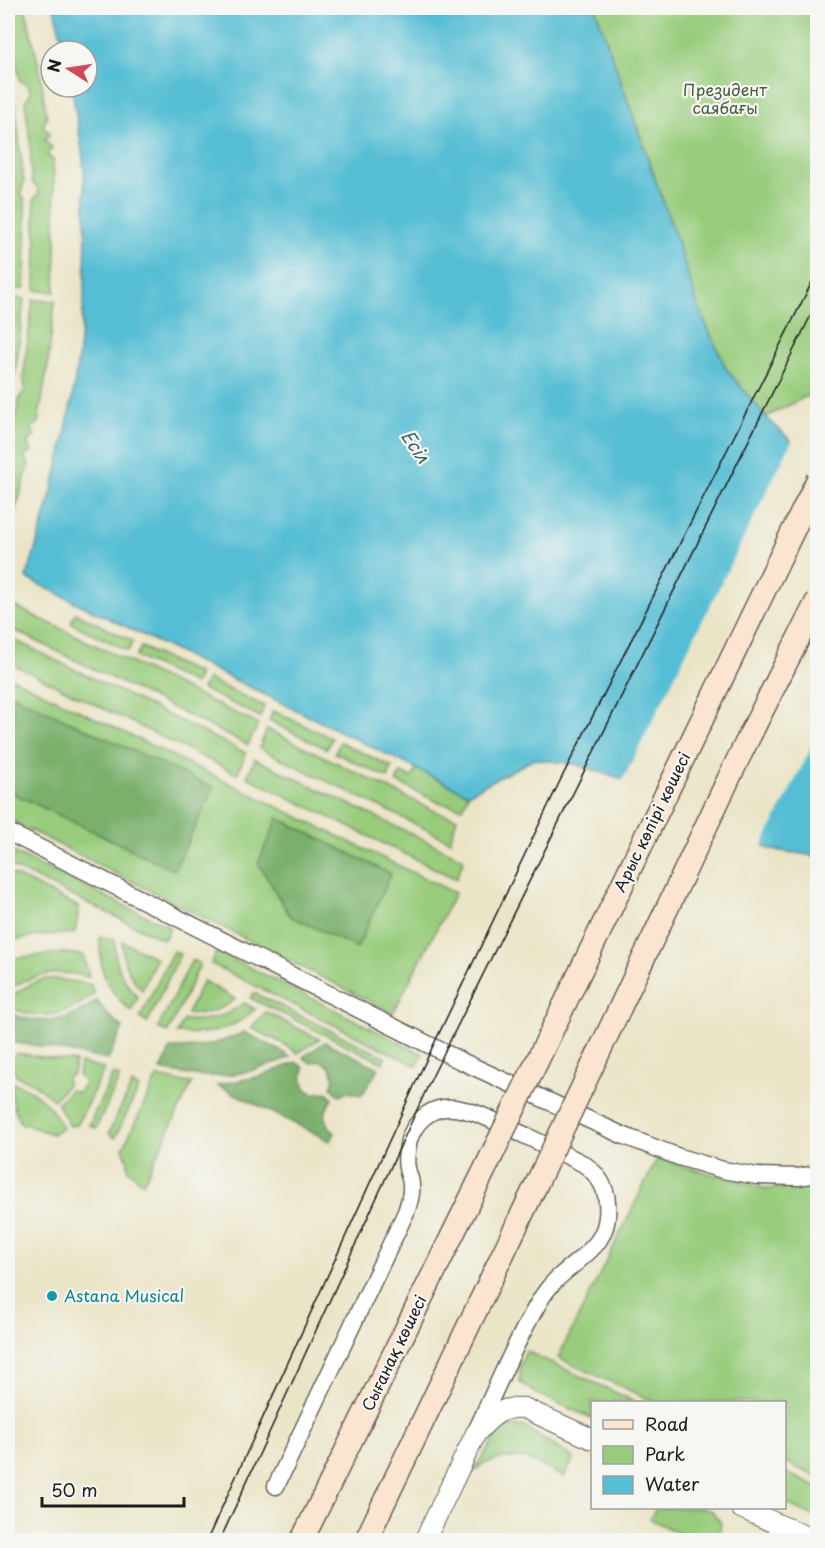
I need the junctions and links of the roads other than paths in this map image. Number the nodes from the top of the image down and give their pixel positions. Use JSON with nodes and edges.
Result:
{"nodes":[{"id":1,"x":818,"y":479,"type":"edge"},
{"id":2,"x":818,"y":598,"type":"edge"},
{"id":3,"x":8,"y":832,"type":"edge"},
{"id":4,"x":487,"y":1165,"type":"joint"},
{"id":5,"x":818,"y":1174,"type":"edge"},
{"id":6,"x":476,"y":1433,"type":"junction"},
{"id":7,"x":591,"y":1439,"type":"edge"},
{"id":8,"x":276,"y":1486,"type":"dead end"},
{"id":9,"x":743,"y":1509,"type":"edge"},
{"id":10,"x":302,"y":1540,"type":"edge"},
{"id":11,"x":366,"y":1540,"type":"edge"},
{"id":12,"x":425,"y":1540,"type":"edge"},
{"id":13,"x":814,"y":1540,"type":"edge"}],
"edges":[{"from":1,"to":4,"type":"main road","name":"Арыс көпірі көшесі","bridge":true},
{"from":2,"to":11,"type":"main road","bridge":true},
{"from":3,"to":5,"type":"street"},
{"from":4,"to":10,"type":"main road","name":"Сығанақ көшесі"},
{"from":6,"to":7,"type":"street"},
{"from":6,"to":8,"type":"street"},
{"from":6,"to":12,"type":"street"},
{"from":9,"to":13,"type":"street"}]}
